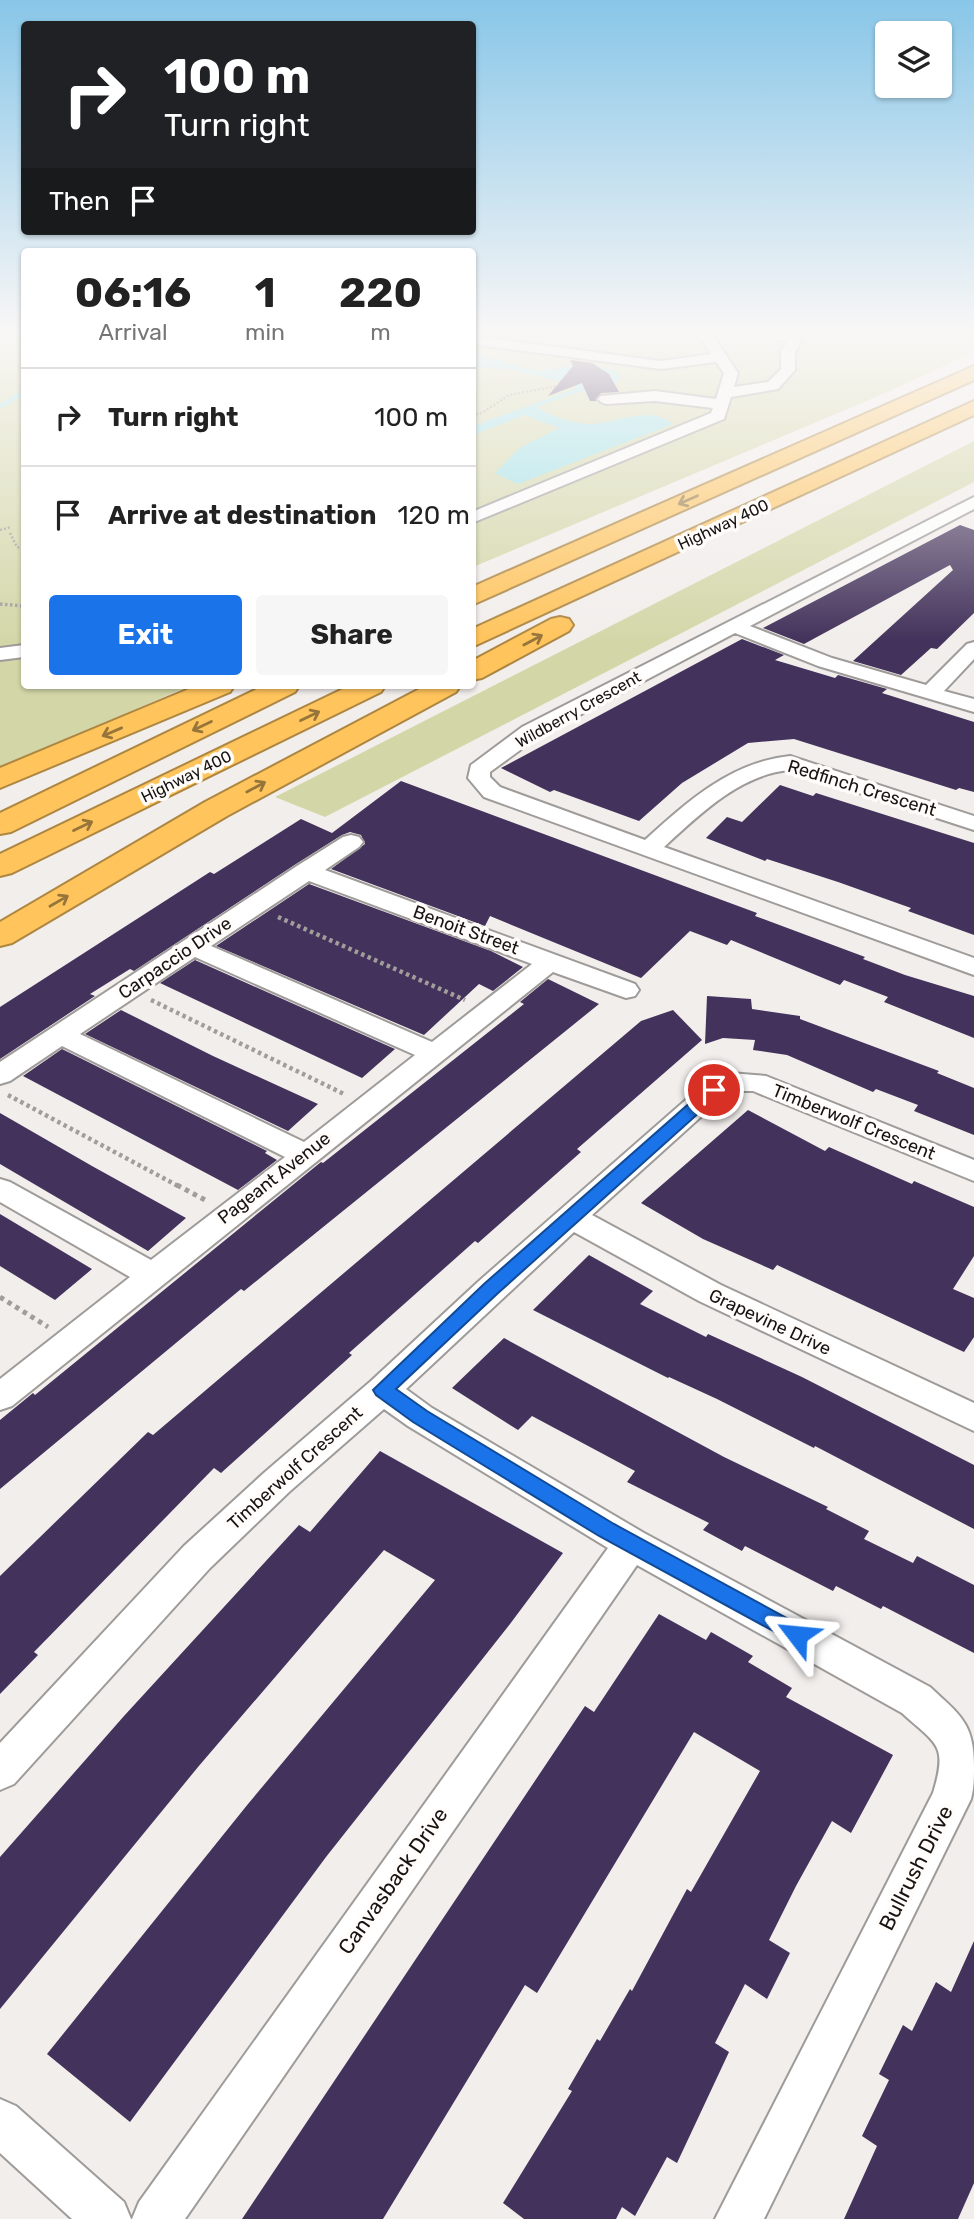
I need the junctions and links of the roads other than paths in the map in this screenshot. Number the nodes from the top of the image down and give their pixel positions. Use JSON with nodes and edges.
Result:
{"nodes":[{"id":1,"x":678,"y":435,"type":"edge"},
{"id":2,"x":834,"y":435,"type":"edge"},
{"id":3,"x":915,"y":435,"type":"edge"},
{"id":4,"x":974,"y":502,"type":"edge"},
{"id":5,"x":477,"y":512,"type":"edge"},
{"id":6,"x":955,"y":513,"type":"junction"},
{"id":7,"x":974,"y":520,"type":"edge"},
{"id":8,"x":632,"y":566,"type":"junction"},
{"id":9,"x":476,"y":595,"type":"edge"},
{"id":10,"x":734,"y":626,"type":"junction"},
{"id":11,"x":476,"y":637,"type":"edge"},
{"id":12,"x":974,"y":648,"type":"edge"},
{"id":13,"x":21,"y":651,"type":"edge"},
{"id":14,"x":0,"y":654,"type":"edge"},
{"id":15,"x":476,"y":670,"type":"edge"},
{"id":16,"x":213,"y":689,"type":"edge"},
{"id":17,"x":279,"y":689,"type":"edge"},
{"id":18,"x":365,"y":689,"type":"edge"},
{"id":19,"x":440,"y":689,"type":"edge"},
{"id":20,"x":930,"y":693,"type":"junction"},
{"id":21,"x":974,"y":706,"type":"edge"},
{"id":22,"x":0,"y":779,"type":"edge"},
{"id":23,"x":974,"y":823,"type":"edge"},
{"id":24,"x":0,"y":825,"type":"edge"},
{"id":25,"x":351,"y":842,"type":"dead end"},
{"id":26,"x":649,"y":848,"type":"junction"},
{"id":27,"x":0,"y":866,"type":"edge"},
{"id":28,"x":305,"y":871,"type":"junction"},
{"id":29,"x":0,"y":936,"type":"edge"},
{"id":30,"x":192,"y":947,"type":"junction"},
{"id":31,"x":550,"y":961,"type":"junction"},
{"id":32,"x":974,"y":967,"type":"edge"},
{"id":33,"x":626,"y":990,"type":"dead end"},
{"id":34,"x":60,"y":1035,"type":"junction"},
{"id":35,"x":433,"y":1053,"type":"junction"},
{"id":36,"x":0,"y":1075,"type":"edge"},
{"id":37,"x":304,"y":1154,"type":"junction"},
{"id":38,"x":974,"y":1171,"type":"edge"},
{"id":39,"x":0,"y":1189,"type":"edge"},
{"id":40,"x":571,"y":1217,"type":"junction"},
{"id":41,"x":152,"y":1275,"type":"junction"},
{"id":42,"x":383,"y":1390,"type":"junction"},
{"id":43,"x":0,"y":1397,"type":"edge"},
{"id":44,"x":974,"y":1418,"type":"edge"},
{"id":45,"x":631,"y":1544,"type":"junction"},
{"id":46,"x":0,"y":1771,"type":"edge"},
{"id":47,"x":0,"y":2122,"type":"edge"},
{"id":48,"x":107,"y":2219,"type":"edge"},
{"id":49,"x":156,"y":2219,"type":"edge"},
{"id":50,"x":739,"y":2219,"type":"edge"}],
"edges":[{"from":1,"to":5,"type":"street"},
{"from":2,"to":9,"type":"highway","name":"Highway 400","one_way":true},
{"from":3,"to":8,"type":"highway","name":"Highway 400"},
{"from":4,"to":6,"type":"street","name":"Wildberry Crescent"},
{"from":6,"to":7,"type":"street"},
{"from":6,"to":10,"type":"street","name":"Wildberry Crescent"},
{"from":8,"to":11,"type":"highway","name":"Highway 400"},
{"from":15,"to":8,"type":"highway","one_way":true},
{"from":10,"to":20,"type":"street"},
{"from":10,"to":26,"type":"street","name":"Wildberry Crescent"},
{"from":12,"to":20,"type":"street"},
{"from":13,"to":14,"type":"street"},
{"from":16,"to":22,"type":"highway","one_way":true},
{"from":17,"to":24,"type":"highway","one_way":true},
{"from":27,"to":18,"type":"highway","name":"Highway 400","one_way":true},
{"from":29,"to":19,"type":"highway","one_way":true},
{"from":20,"to":21,"type":"street"},
{"from":23,"to":26,"type":"street","name":"Redfinch Crescent"},
{"from":25,"to":28,"type":"street","name":"Carpaccio Drive"},
{"from":26,"to":32,"type":"street","name":"Wildberry Crescent"},
{"from":28,"to":30,"type":"street","name":"Carpaccio Drive"},
{"from":28,"to":31,"type":"street","name":"Benoit Street"},
{"from":30,"to":34,"type":"street","name":"Carpaccio Drive"},
{"from":30,"to":35,"type":"street"},
{"from":31,"to":33,"type":"street","name":"Benoit Street"},
{"from":31,"to":35,"type":"street","name":"Pageant Avenue"},
{"from":34,"to":36,"type":"street","name":"Carpaccio Drive"},
{"from":34,"to":37,"type":"street"},
{"from":35,"to":37,"type":"street","name":"Pageant Avenue"},
{"from":37,"to":41,"type":"street","name":"Pageant Avenue"},
{"from":38,"to":40,"type":"street","name":"Timberwolf Crescent"},
{"from":39,"to":41,"type":"street"},
{"from":40,"to":42,"type":"street","name":"Timberwolf Crescent"},
{"from":40,"to":44,"type":"street","name":"Grapevine Drive"},
{"from":41,"to":43,"type":"street","name":"Pageant Avenue"},
{"from":42,"to":45,"type":"street","name":"Bullrush Drive"},
{"from":42,"to":46,"type":"street","name":"Timberwolf Crescent"},
{"from":45,"to":49,"type":"street","name":"Canvasback Drive"},
{"from":45,"to":50,"type":"street","name":"Bullrush Drive"},
{"from":47,"to":48,"type":"street"}]}
